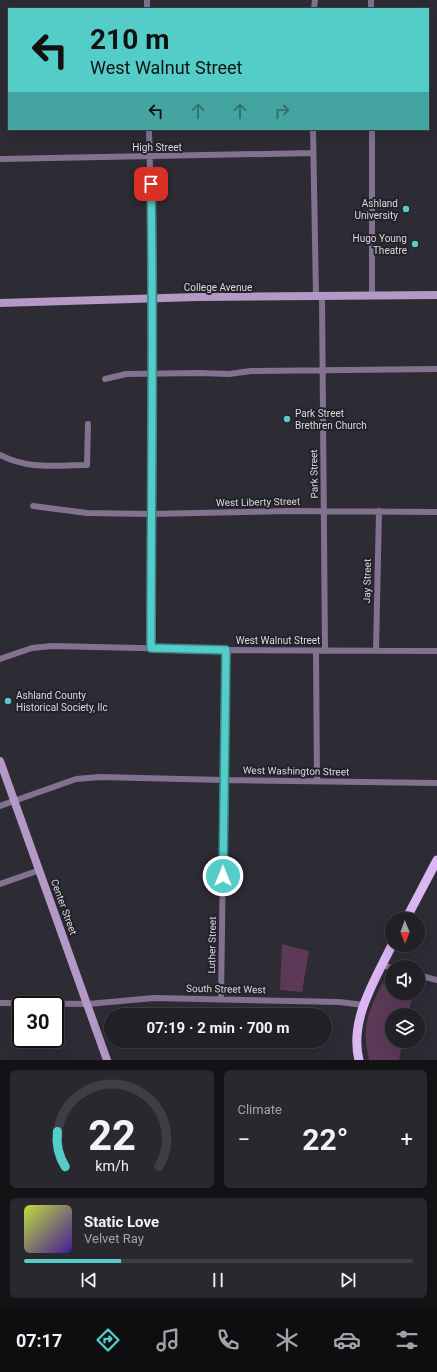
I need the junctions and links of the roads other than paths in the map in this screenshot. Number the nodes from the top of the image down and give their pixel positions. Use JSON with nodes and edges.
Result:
{"nodes":[{"id":1,"x":149,"y":130,"type":"edge"},
{"id":2,"x":313,"y":130,"type":"edge"},
{"id":3,"x":372,"y":130,"type":"edge"},
{"id":4,"x":313,"y":153,"type":"junction"},
{"id":5,"x":151,"y":157,"type":"junction"},
{"id":6,"x":0,"y":159,"type":"edge"},
{"id":7,"x":437,"y":295,"type":"edge"},
{"id":8,"x":319,"y":296,"type":"junction"},
{"id":9,"x":372,"y":296,"type":"junction"},
{"id":10,"x":153,"y":298,"type":"junction"},
{"id":11,"x":0,"y":303,"type":"edge"},
{"id":12,"x":437,"y":369,"type":"edge"},
{"id":13,"x":323,"y":370,"type":"junction"},
{"id":14,"x":151,"y":375,"type":"junction"},
{"id":15,"x":105,"y":379,"type":"dead end"},
{"id":16,"x":88,"y":424,"type":"dead end"},
{"id":17,"x":0,"y":455,"type":"edge"},
{"id":18,"x":33,"y":506,"type":"dead end"},
{"id":19,"x":324,"y":511,"type":"junction"},
{"id":20,"x":379,"y":511,"type":"junction"},
{"id":21,"x":437,"y":512,"type":"edge"},
{"id":22,"x":151,"y":514,"type":"junction"},
{"id":23,"x":151,"y":648,"type":"junction"},
{"id":24,"x":226,"y":650,"type":"junction"},
{"id":25,"x":376,"y":650,"type":"junction"},
{"id":26,"x":316,"y":651,"type":"junction"},
{"id":27,"x":326,"y":651,"type":"junction"},
{"id":28,"x":437,"y":651,"type":"edge"},
{"id":29,"x":0,"y":659,"type":"edge"},
{"id":30,"x":0,"y":761,"type":"edge"},
{"id":31,"x":223,"y":780,"type":"junction"},
{"id":32,"x":317,"y":781,"type":"junction"},
{"id":33,"x":437,"y":783,"type":"edge"},
{"id":34,"x":14,"y":801,"type":"junction"},
{"id":35,"x":0,"y":806,"type":"edge"},
{"id":36,"x":436,"y":863,"type":"edge"},
{"id":37,"x":40,"y":870,"type":"junction"},
{"id":38,"x":0,"y":884,"type":"edge"},
{"id":39,"x":410,"y":912,"type":"edge"},
{"id":40,"x":388,"y":952,"type":"edge"},
{"id":41,"x":382,"y":965,"type":"junction"},
{"id":42,"x":385,"y":966,"type":"edge"},
{"id":43,"x":425,"y":977,"type":"edge"},
{"id":44,"x":437,"y":980,"type":"edge"},
{"id":45,"x":221,"y":999,"type":"junction"},
{"id":46,"x":0,"y":1003,"type":"edge"},
{"id":47,"x":88,"y":1004,"type":"junction"},
{"id":48,"x":364,"y":1005,"type":"junction"},
{"id":49,"x":107,"y":1060,"type":"edge"},
{"id":50,"x":359,"y":1060,"type":"edge"}],
"edges":[{"from":1,"to":5,"type":"street"},
{"from":2,"to":4,"type":"street","name":"Park Street"},
{"from":3,"to":9,"type":"street"},
{"from":4,"to":5,"type":"street","name":"High Street"},
{"from":4,"to":8,"type":"street","name":"Park Street"},
{"from":5,"to":6,"type":"street","name":"High Street"},
{"from":5,"to":10,"type":"street"},
{"from":7,"to":9,"type":"street","name":"College Avenue"},
{"from":8,"to":9,"type":"street","name":"College Avenue"},
{"from":8,"to":10,"type":"street","name":"College Avenue"},
{"from":8,"to":13,"type":"street","name":"Park Street"},
{"from":10,"to":11,"type":"street","name":"College Avenue"},
{"from":10,"to":14,"type":"street"},
{"from":12,"to":13,"type":"street"},
{"from":13,"to":14,"type":"street"},
{"from":13,"to":19,"type":"street","name":"Park Street"},
{"from":14,"to":15,"type":"street"},
{"from":14,"to":22,"type":"street"},
{"from":16,"to":17,"type":"street"},
{"from":18,"to":22,"type":"street","name":"West Liberty Street"},
{"from":19,"to":20,"type":"street","name":"West Liberty Street"},
{"from":19,"to":22,"type":"street","name":"West Liberty Street"},
{"from":19,"to":27,"type":"street","name":"Park Street"},
{"from":20,"to":21,"type":"street","name":"West Liberty Street"},
{"from":20,"to":25,"type":"street","name":"Jay Street"},
{"from":22,"to":23,"type":"street"},
{"from":23,"to":24,"type":"street","name":"West Walnut Street"},
{"from":23,"to":29,"type":"street","name":"West Walnut Street"},
{"from":24,"to":26,"type":"street","name":"West Walnut Street"},
{"from":24,"to":31,"type":"street","name":"Luther Street"},
{"from":25,"to":27,"type":"street","name":"West Walnut Street"},
{"from":25,"to":28,"type":"street","name":"West Walnut Street"},
{"from":26,"to":27,"type":"street","name":"West Walnut Street"},
{"from":26,"to":32,"type":"street"},
{"from":30,"to":34,"type":"street","name":"Center Street"},
{"from":31,"to":32,"type":"street","name":"West Washington Street"},
{"from":31,"to":34,"type":"street","name":"West Washington Street"},
{"from":31,"to":45,"type":"street","name":"Luther Street"},
{"from":32,"to":33,"type":"street","name":"West Washington Street"},
{"from":34,"to":35,"type":"street","name":"West Washington Street"},
{"from":34,"to":37,"type":"street","name":"Center Street"},
{"from":36,"to":39,"type":"main road"},
{"from":37,"to":38,"type":"street"},
{"from":37,"to":47,"type":"street","name":"Center Street"},
{"from":40,"to":41,"type":"main road"},
{"from":41,"to":42,"type":"street"},
{"from":41,"to":48,"type":"main road"},
{"from":43,"to":44,"type":"street"},
{"from":45,"to":47,"type":"street","name":"South Street West"},
{"from":45,"to":48,"type":"street","name":"South Street West"},
{"from":46,"to":47,"type":"street","name":"South Street West"},
{"from":47,"to":49,"type":"street","name":"Center Street"},
{"from":48,"to":50,"type":"main road"}]}
